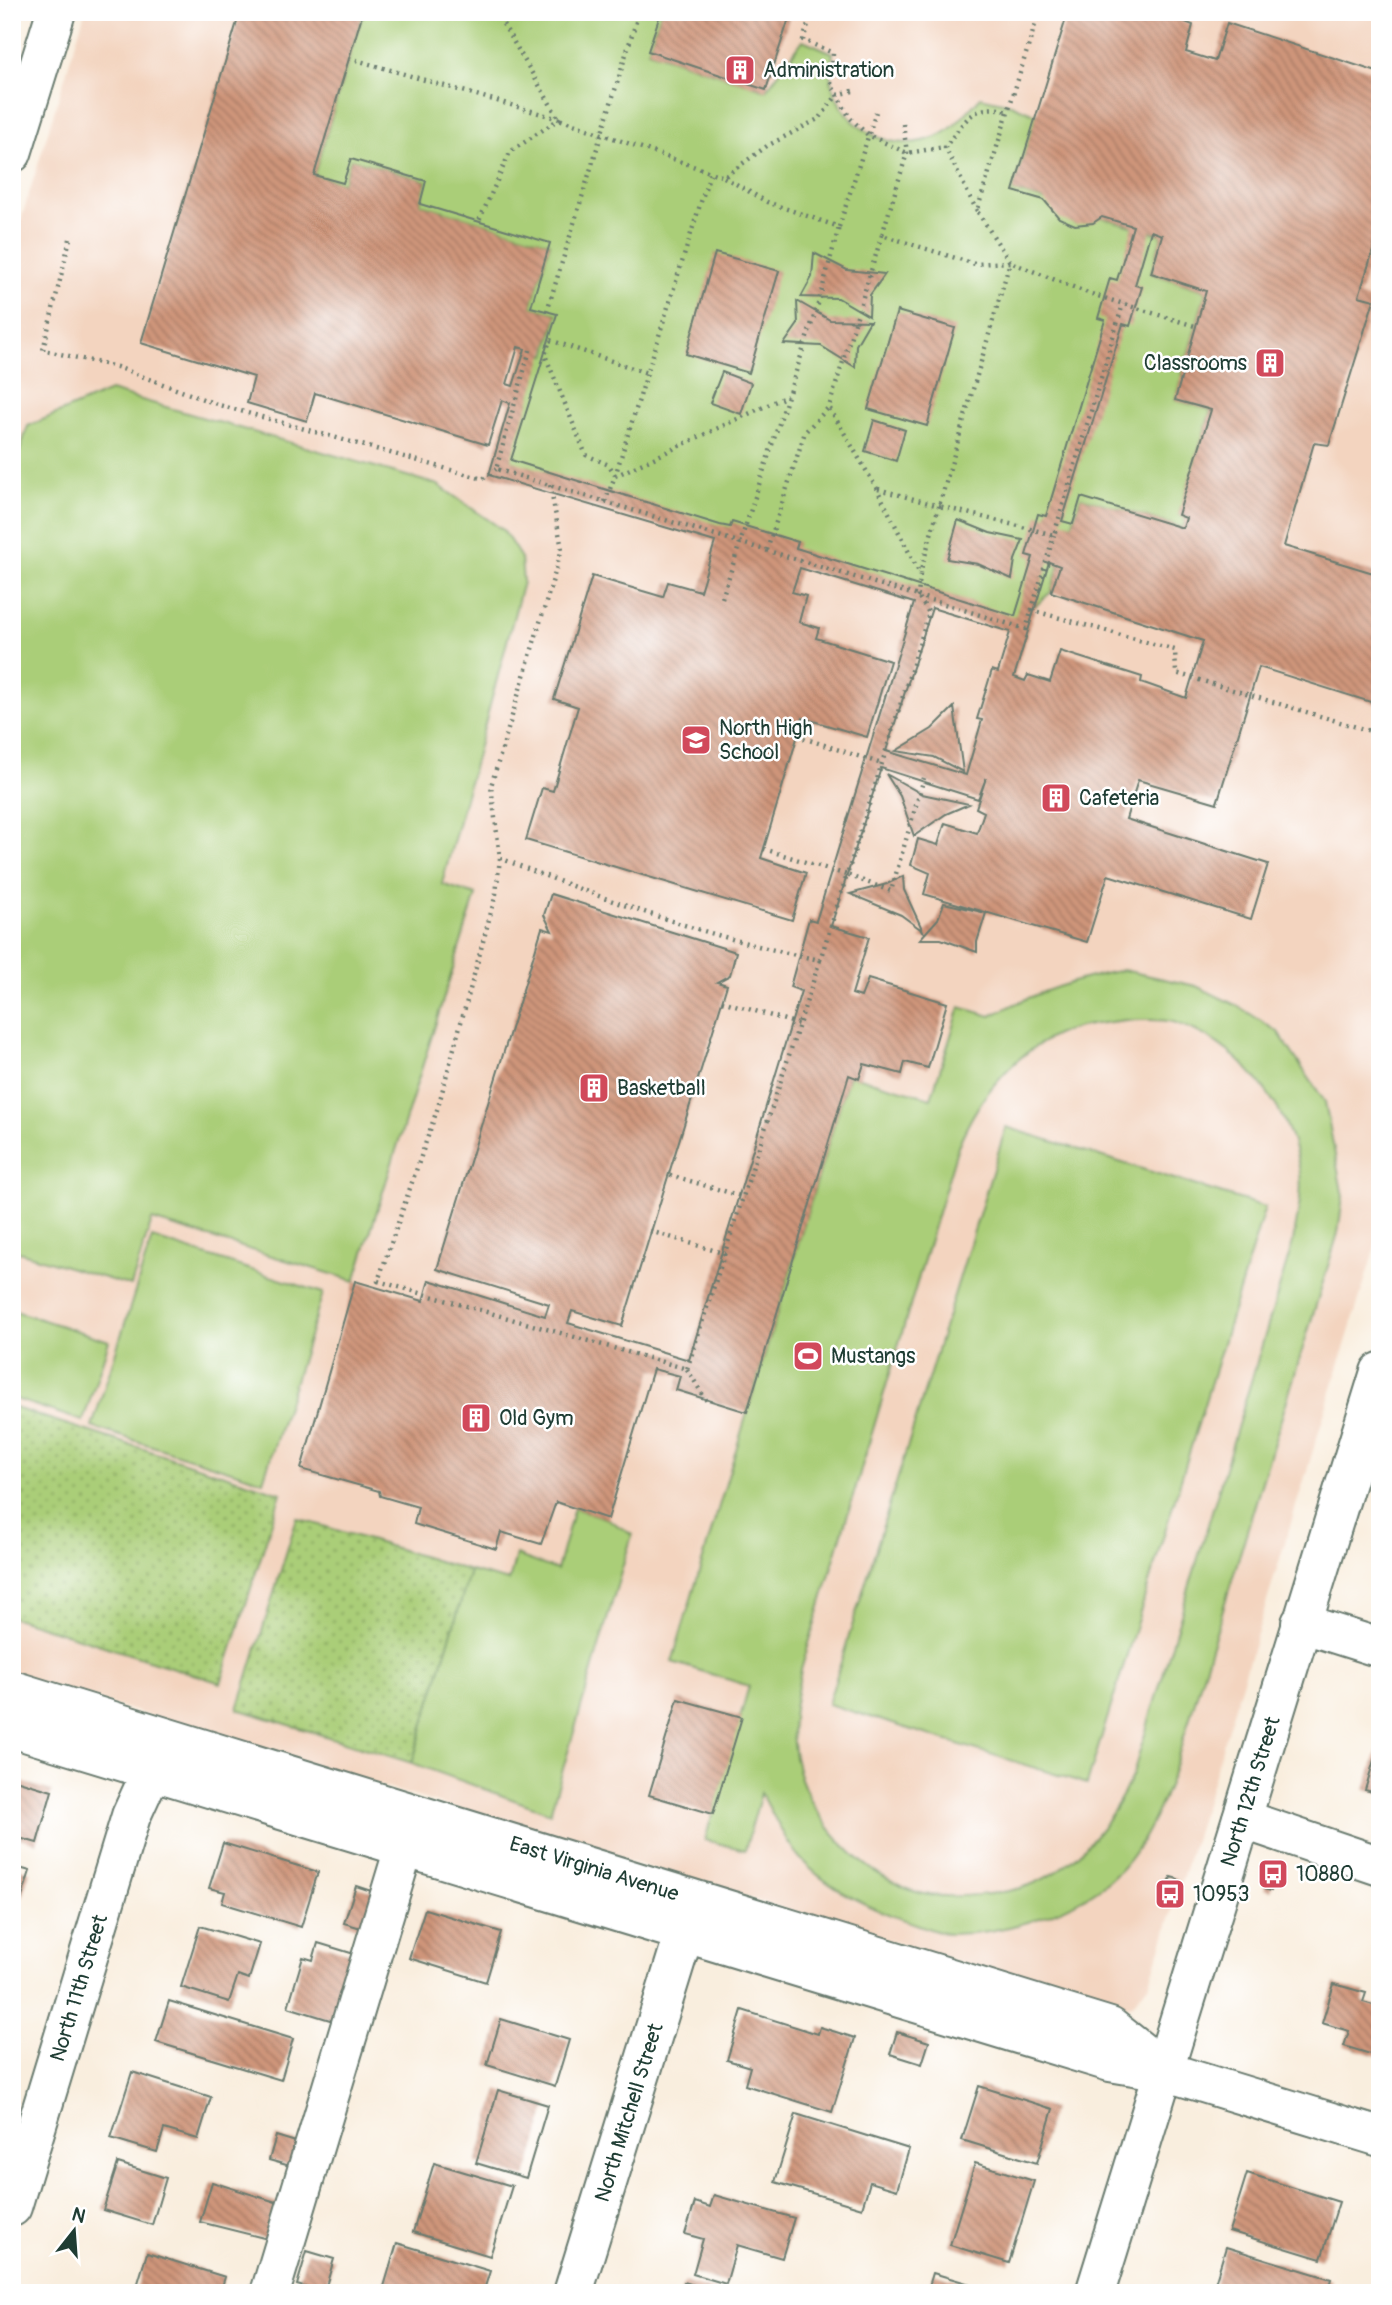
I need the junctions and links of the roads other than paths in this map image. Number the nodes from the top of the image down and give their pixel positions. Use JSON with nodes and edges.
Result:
{"nodes":[{"id":1,"x":56,"y":12,"type":"edge"},
{"id":2,"x":12,"y":153,"type":"edge"},
{"id":3,"x":1379,"y":1377,"type":"edge"},
{"id":4,"x":1301,"y":1623,"type":"junction"},
{"id":5,"x":1380,"y":1648,"type":"edge"},
{"id":6,"x":12,"y":1690,"type":"edge"},
{"id":7,"x":12,"y":1728,"type":"edge"},
{"id":8,"x":152,"y":1770,"type":"junction"},
{"id":9,"x":1242,"y":1819,"type":"junction"},
{"id":10,"x":404,"y":1848,"type":"junction"},
{"id":11,"x":1380,"y":1866,"type":"edge"},
{"id":12,"x":684,"y":1934,"type":"junction"},
{"id":13,"x":1164,"y":2071,"type":"junction"},
{"id":14,"x":1380,"y":2137,"type":"edge"},
{"id":15,"x":12,"y":2207,"type":"edge"},
{"id":16,"x":270,"y":2293,"type":"edge"},
{"id":17,"x":573,"y":2293,"type":"edge"},
{"id":18,"x":1095,"y":2293,"type":"edge"}],
"edges":[{"from":1,"to":2,"type":"street"},
{"from":3,"to":4,"type":"street","name":"North 12th Street"},
{"from":4,"to":5,"type":"street"},
{"from":4,"to":9,"type":"street","name":"North 12th Street"},
{"from":6,"to":13,"type":"street","name":"East Virginia Avenue"},
{"from":7,"to":8,"type":"street","name":"East Virginia Avenue"},
{"from":8,"to":10,"type":"street","name":"East Virginia Avenue"},
{"from":8,"to":15,"type":"street","name":"North 11th Street"},
{"from":9,"to":11,"type":"street"},
{"from":9,"to":13,"type":"street","name":"North 12th Street"},
{"from":10,"to":12,"type":"street","name":"East Virginia Avenue"},
{"from":10,"to":16,"type":"street"},
{"from":12,"to":13,"type":"street","name":"East Virginia Avenue"},
{"from":12,"to":17,"type":"street","name":"North Mitchell Street"},
{"from":13,"to":14,"type":"street","name":"East Virginia Avenue"},
{"from":13,"to":18,"type":"street","name":"North 12th Street"}]}
